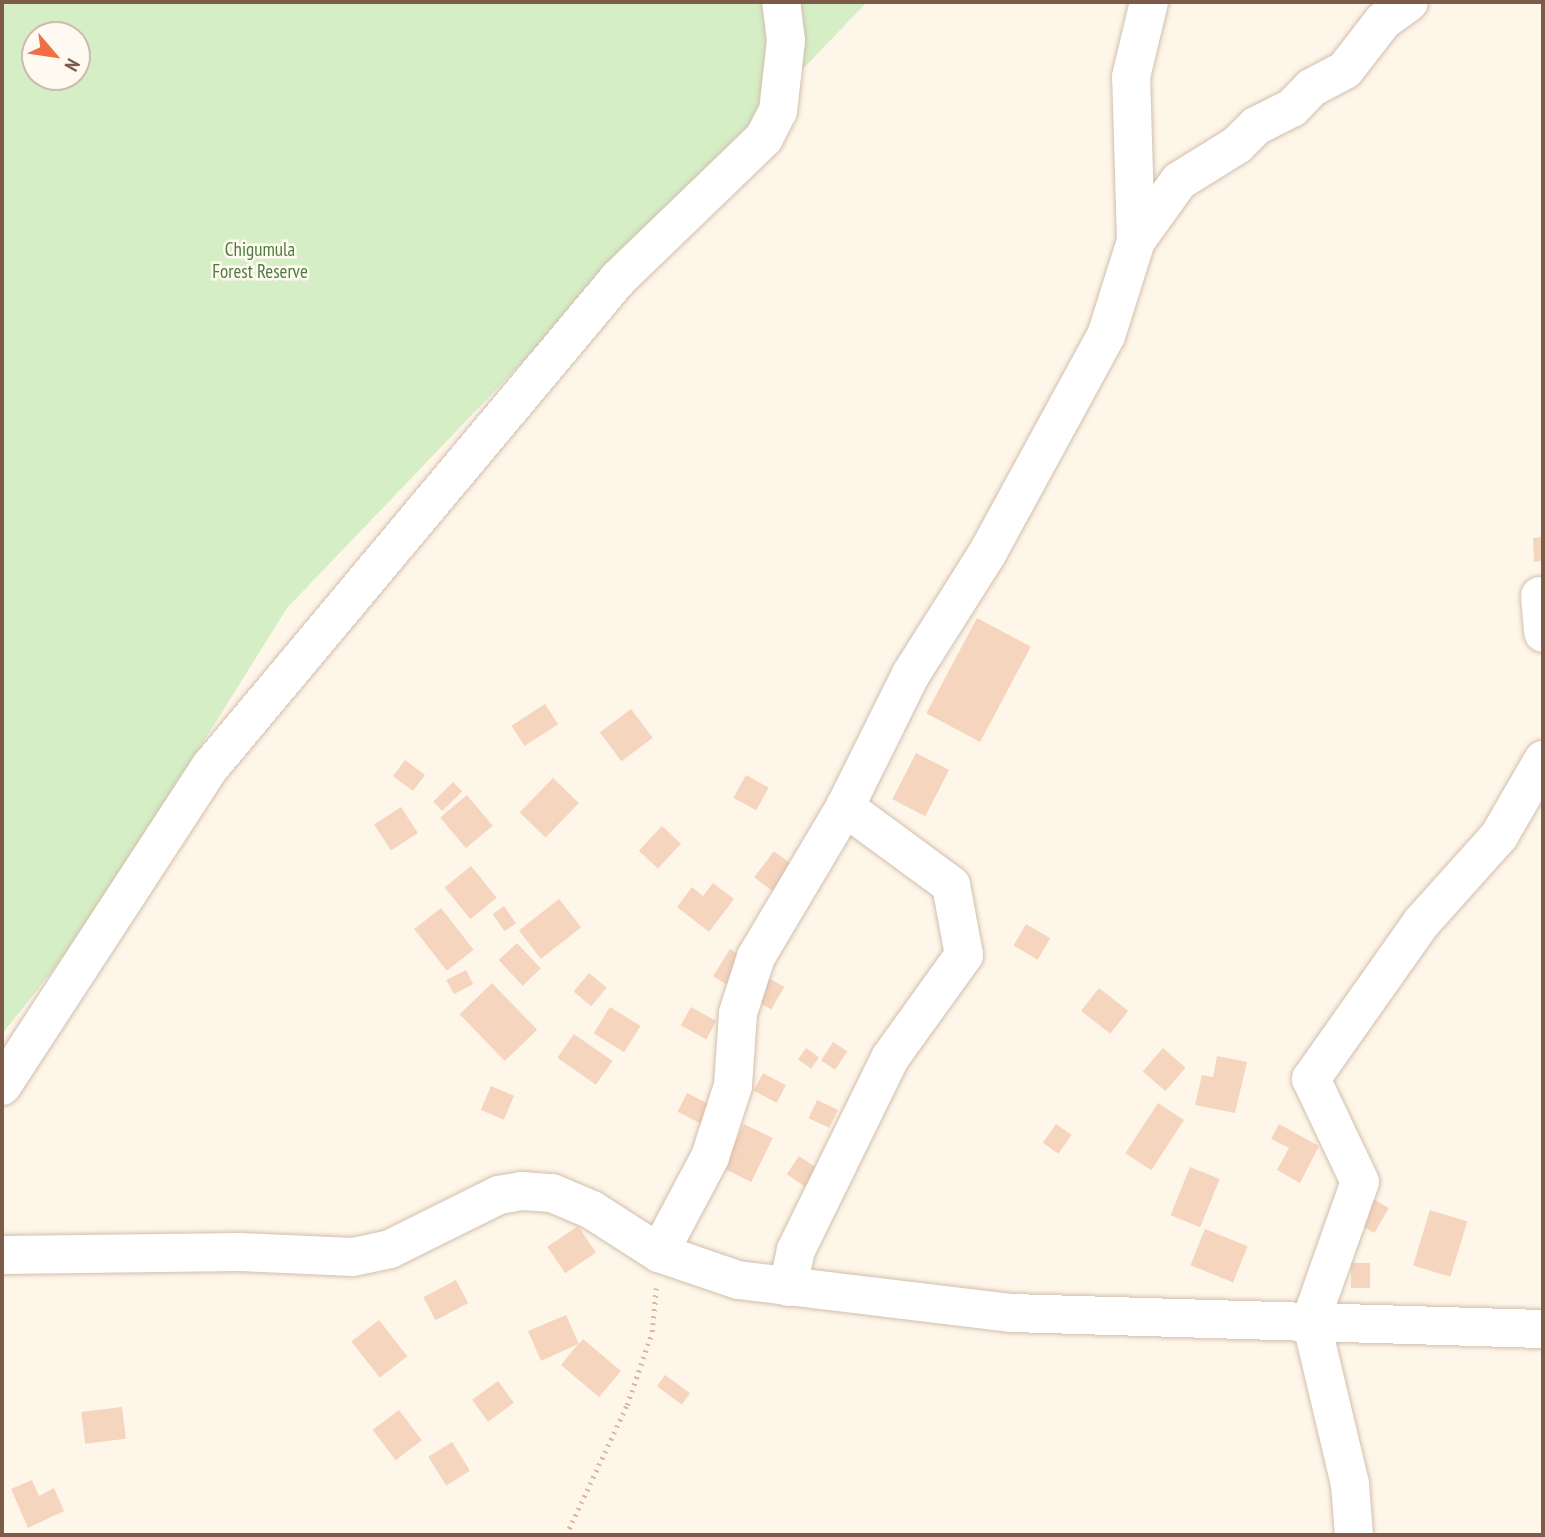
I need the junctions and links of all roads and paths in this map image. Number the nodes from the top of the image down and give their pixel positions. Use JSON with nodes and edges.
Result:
{"nodes":[{"id":1,"x":781,"y":2,"type":"edge"},
{"id":2,"x":1149,"y":2,"type":"edge"},
{"id":3,"x":1409,"y":2,"type":"edge"},
{"id":4,"x":1136,"y":241,"type":"junction"},
{"id":5,"x":1543,"y":760,"type":"edge"},
{"id":6,"x":845,"y":807,"type":"junction"},
{"id":7,"x":2,"y":1086,"type":"edge"},
{"id":8,"x":659,"y":1253,"type":"junction"},
{"id":9,"x":2,"y":1255,"type":"edge"},
{"id":10,"x":788,"y":1287,"type":"junction"},
{"id":11,"x":1311,"y":1320,"type":"junction"},
{"id":12,"x":1543,"y":1329,"type":"edge"},
{"id":13,"x":566,"y":1535,"type":"edge"},
{"id":14,"x":1354,"y":1535,"type":"edge"}],
"edges":[{"from":1,"to":7,"type":"street"},
{"from":2,"to":4,"type":"street"},
{"from":3,"to":4,"type":"street"},
{"from":4,"to":6,"type":"street"},
{"from":5,"to":11,"type":"street"},
{"from":6,"to":8,"type":"street"},
{"from":6,"to":10,"type":"street"},
{"from":8,"to":9,"type":"street"},
{"from":8,"to":10,"type":"street"},
{"from":8,"to":13,"type":"path"},
{"from":10,"to":11,"type":"street"},
{"from":11,"to":12,"type":"street"},
{"from":11,"to":14,"type":"street"}]}
